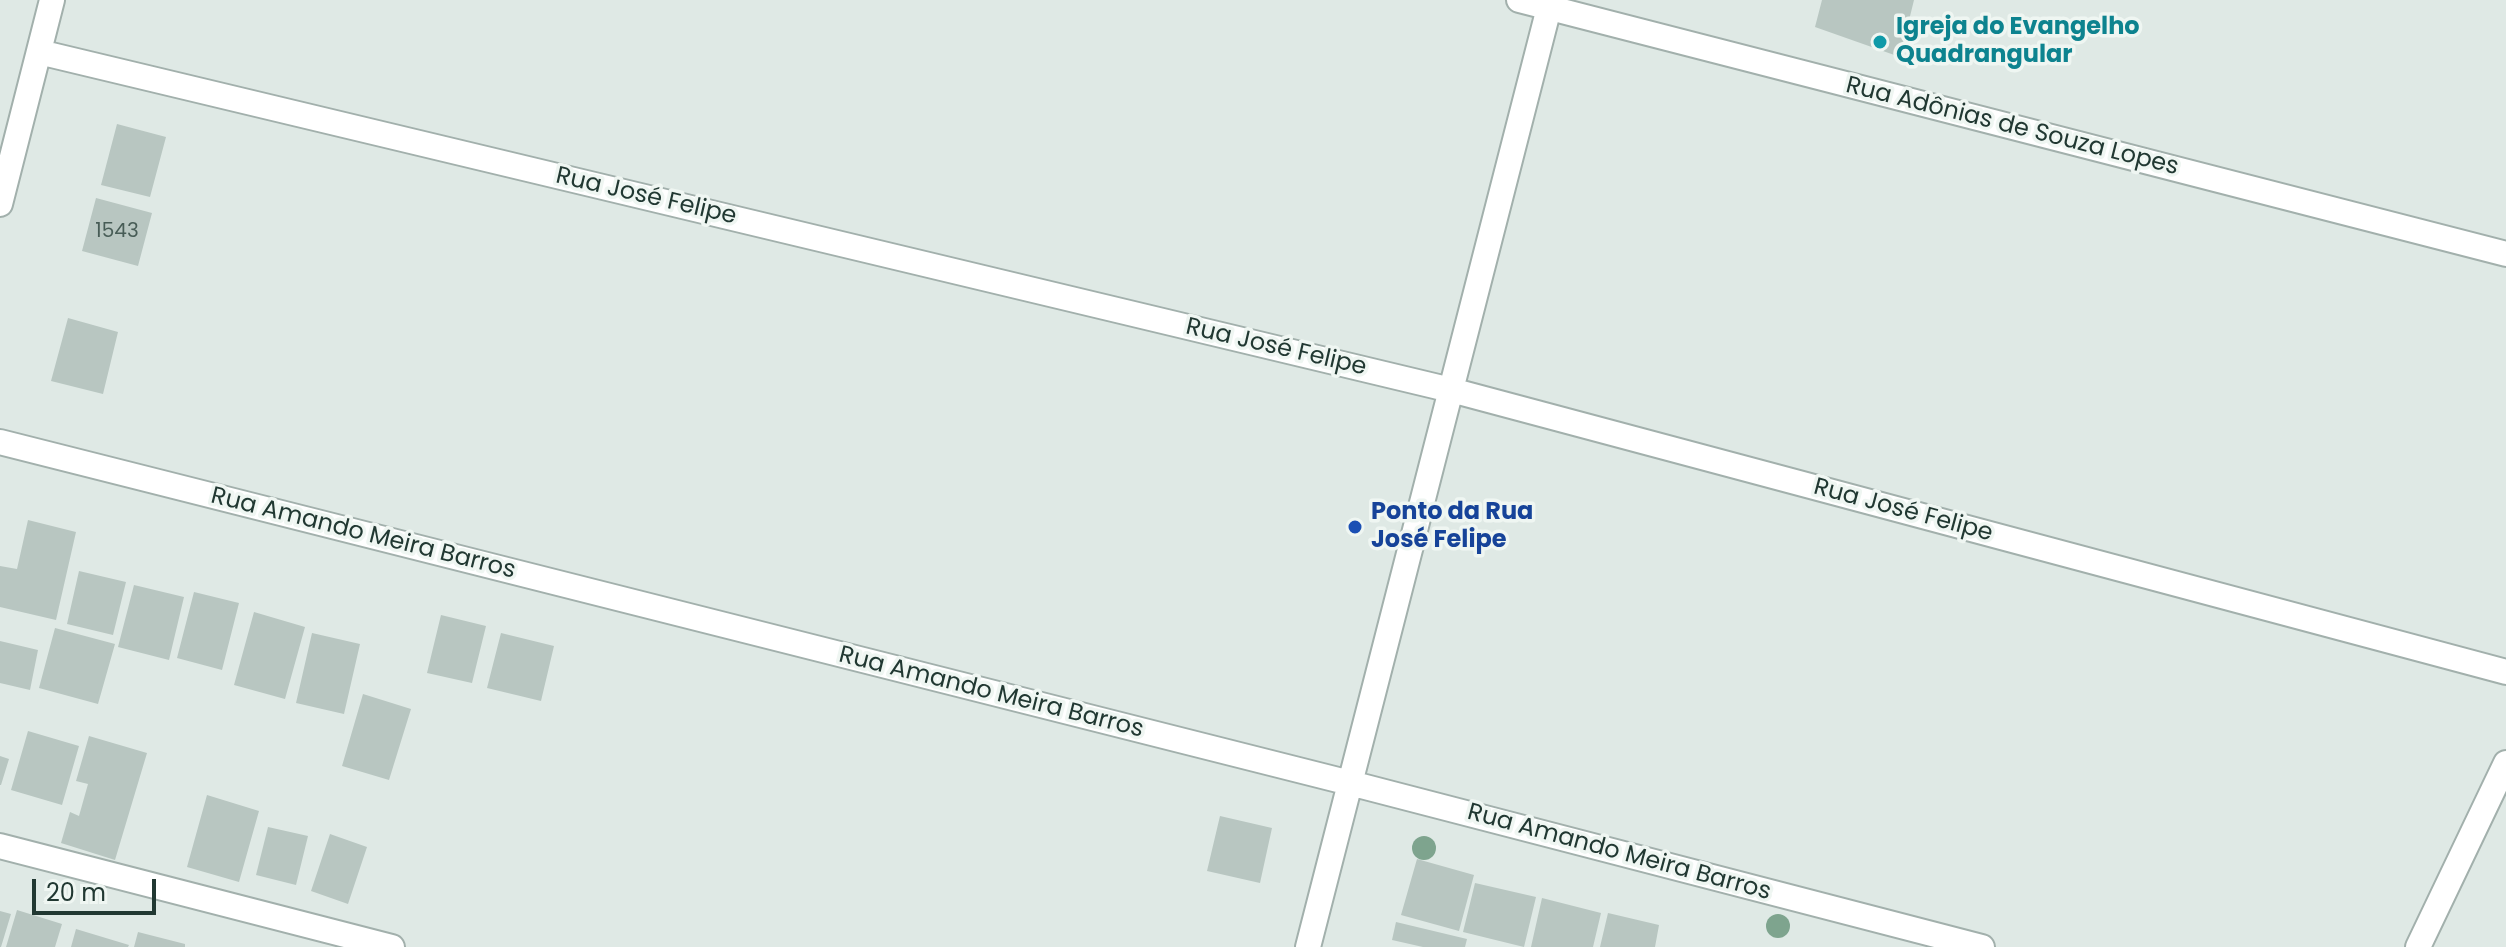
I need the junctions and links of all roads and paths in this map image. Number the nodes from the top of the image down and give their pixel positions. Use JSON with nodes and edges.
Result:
{"nodes":[{"id":1,"x":52,"y":0,"type":"edge"},
{"id":2,"x":1519,"y":0,"type":"edge"},
{"id":3,"x":1550,"y":4,"type":"edge"},
{"id":4,"x":39,"y":52,"type":"junction"},
{"id":5,"x":0,"y":204,"type":"edge"},
{"id":6,"x":2506,"y":254,"type":"edge"},
{"id":7,"x":1451,"y":390,"type":"junction"},
{"id":8,"x":0,"y":442,"type":"edge"},
{"id":9,"x":2506,"y":672,"type":"edge"},
{"id":10,"x":2506,"y":763,"type":"edge"},
{"id":11,"x":1350,"y":783,"type":"junction"},
{"id":12,"x":0,"y":846,"type":"edge"},
{"id":13,"x":392,"y":947,"type":"edge"},
{"id":14,"x":1308,"y":947,"type":"edge"},
{"id":15,"x":1982,"y":947,"type":"edge"},
{"id":16,"x":2418,"y":947,"type":"edge"}],
"edges":[{"from":1,"to":4,"type":"street"},
{"from":2,"to":3,"type":"street","name":"Rua Adônias de Souza Lopes"},
{"from":3,"to":6,"type":"street","name":"Rua Adônias de Souza Lopes"},
{"from":3,"to":7,"type":"street"},
{"from":4,"to":5,"type":"street"},
{"from":4,"to":7,"type":"street","name":"Rua José Felipe"},
{"from":7,"to":9,"type":"street","name":"Rua José Felipe"},
{"from":7,"to":11,"type":"street"},
{"from":8,"to":11,"type":"street","name":"Rua Amando Meira Barros"},
{"from":10,"to":16,"type":"street"},
{"from":11,"to":14,"type":"street"},
{"from":11,"to":15,"type":"street","name":"Rua Amando Meira Barros"},
{"from":12,"to":13,"type":"street"}]}
